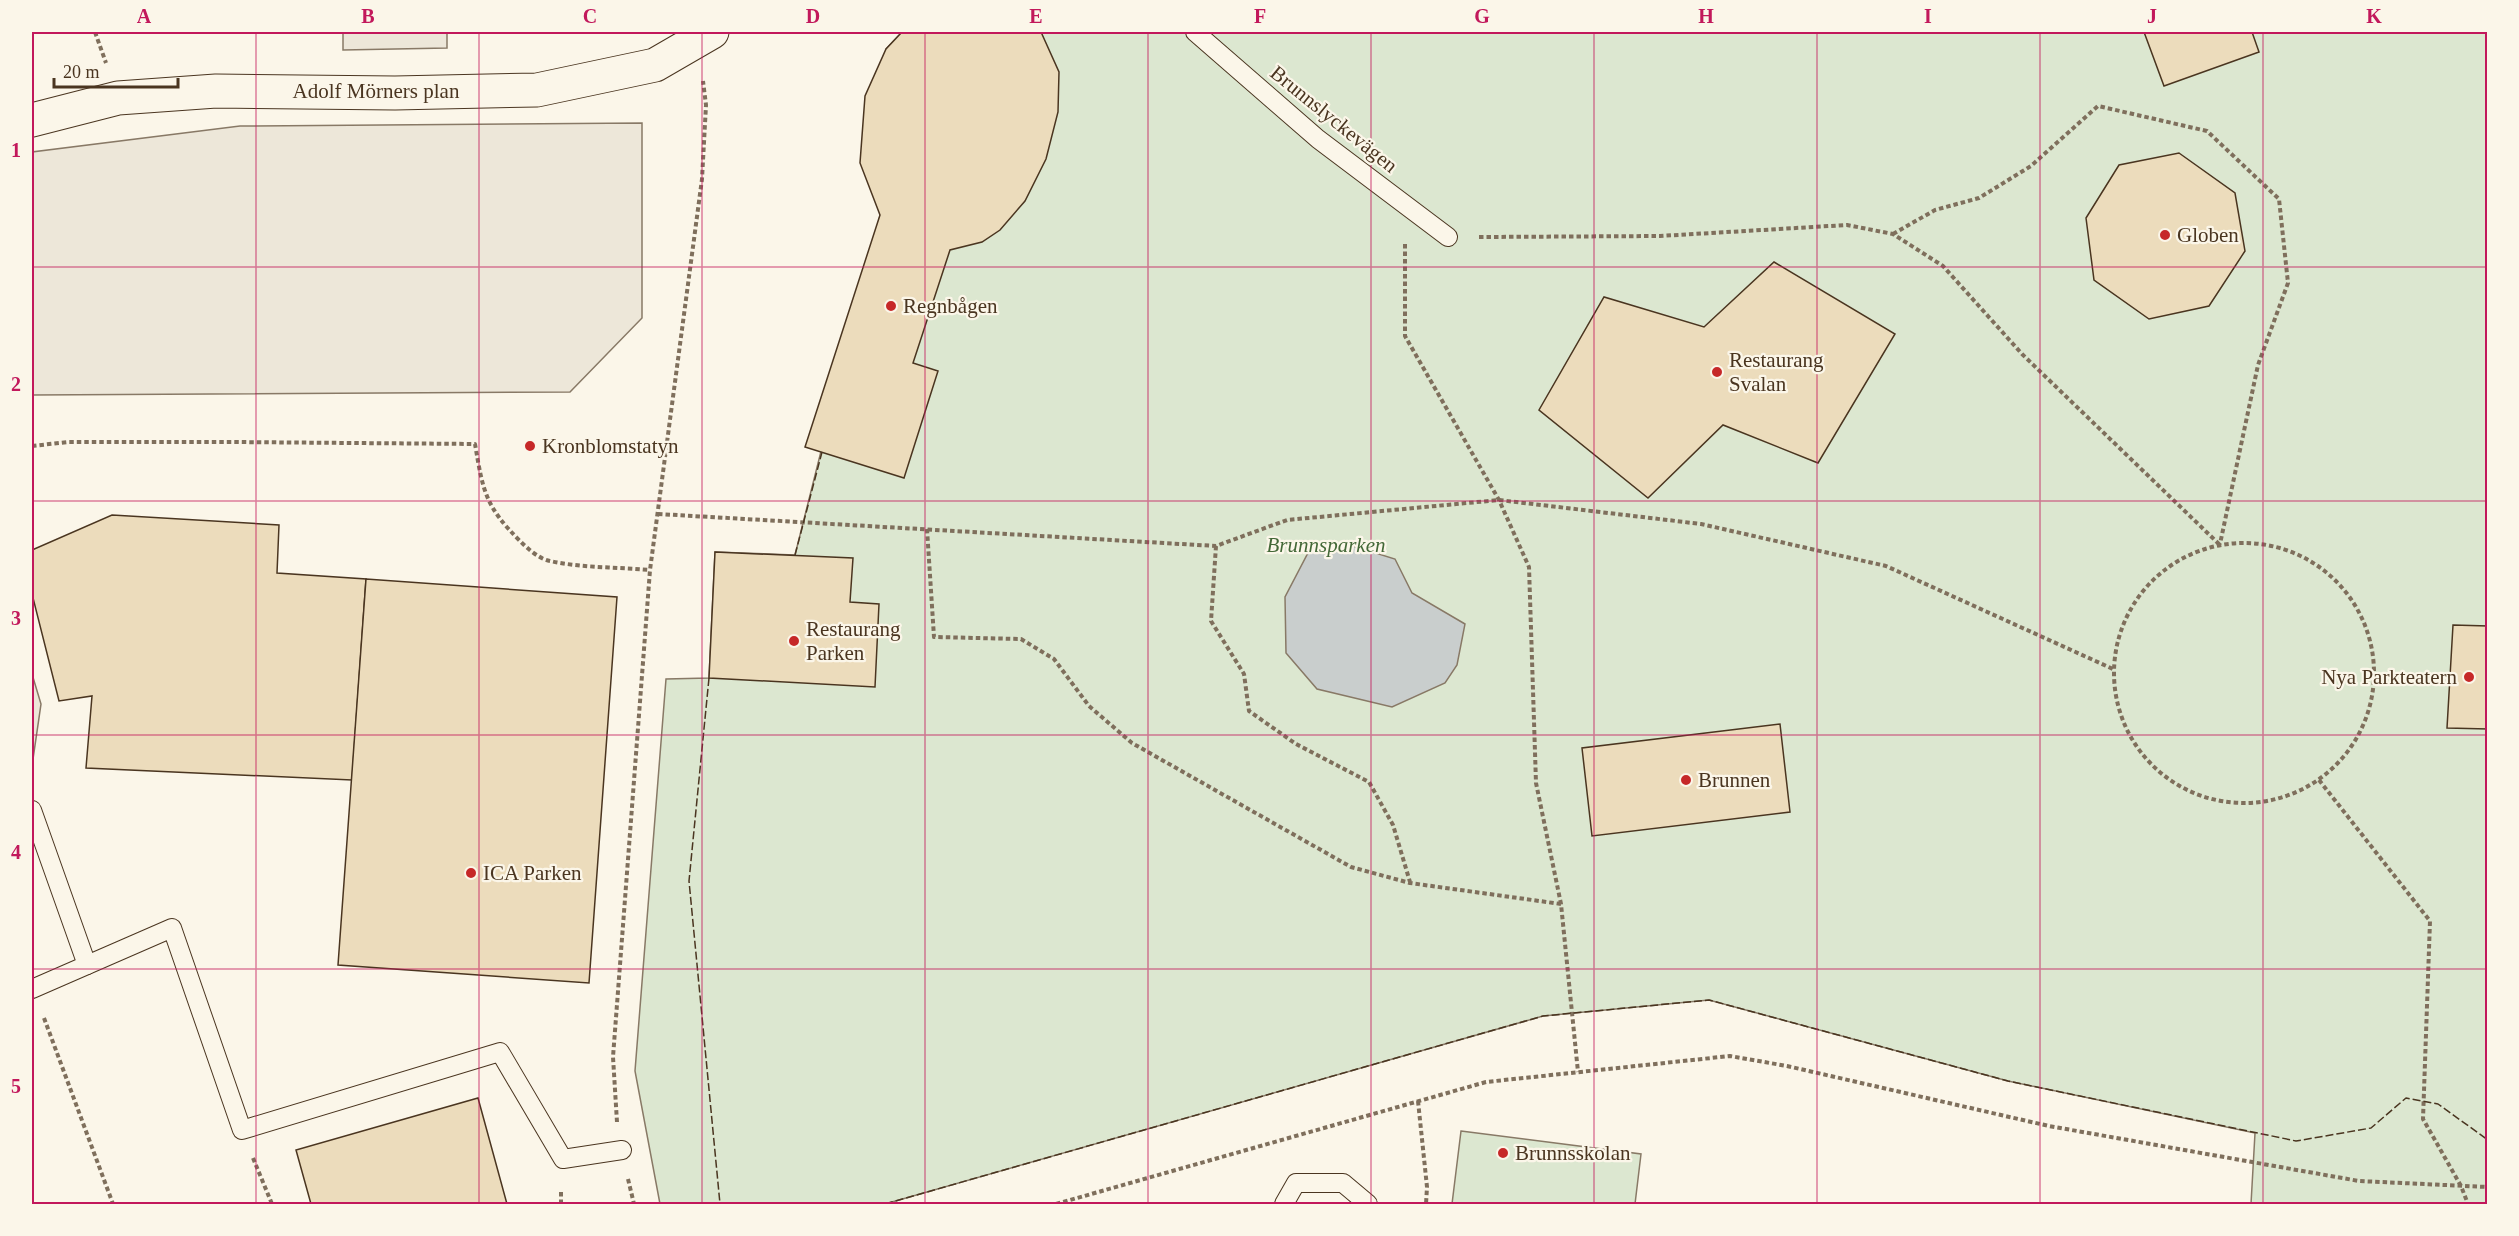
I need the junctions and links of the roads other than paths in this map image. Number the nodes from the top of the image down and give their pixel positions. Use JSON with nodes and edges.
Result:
{"nodes":[{"id":1,"x":1195,"y":32,"type":"edge"},
{"id":2,"x":705,"y":36,"type":"edge"},
{"id":3,"x":32,"y":120,"type":"edge"},
{"id":4,"x":1448,"y":237,"type":"road end"},
{"id":5,"x":32,"y":810,"type":"edge"},
{"id":6,"x":87,"y":965,"type":"junction"},
{"id":7,"x":32,"y":989,"type":"edge"},
{"id":8,"x":622,"y":1150,"type":"road end"},
{"id":9,"x":1284,"y":1204,"type":"edge"},
{"id":10,"x":1368,"y":1204,"type":"edge"}],
"edges":[{"from":1,"to":4,"type":"lane","name":"Brunnslyckevägen"},
{"from":2,"to":3,"type":"street","name":"Adolf Mörners plan"},
{"from":5,"to":6,"type":"lane"},
{"from":6,"to":7,"type":"lane"},
{"from":6,"to":8,"type":"lane"},
{"from":9,"to":10,"type":"lane"}]}
